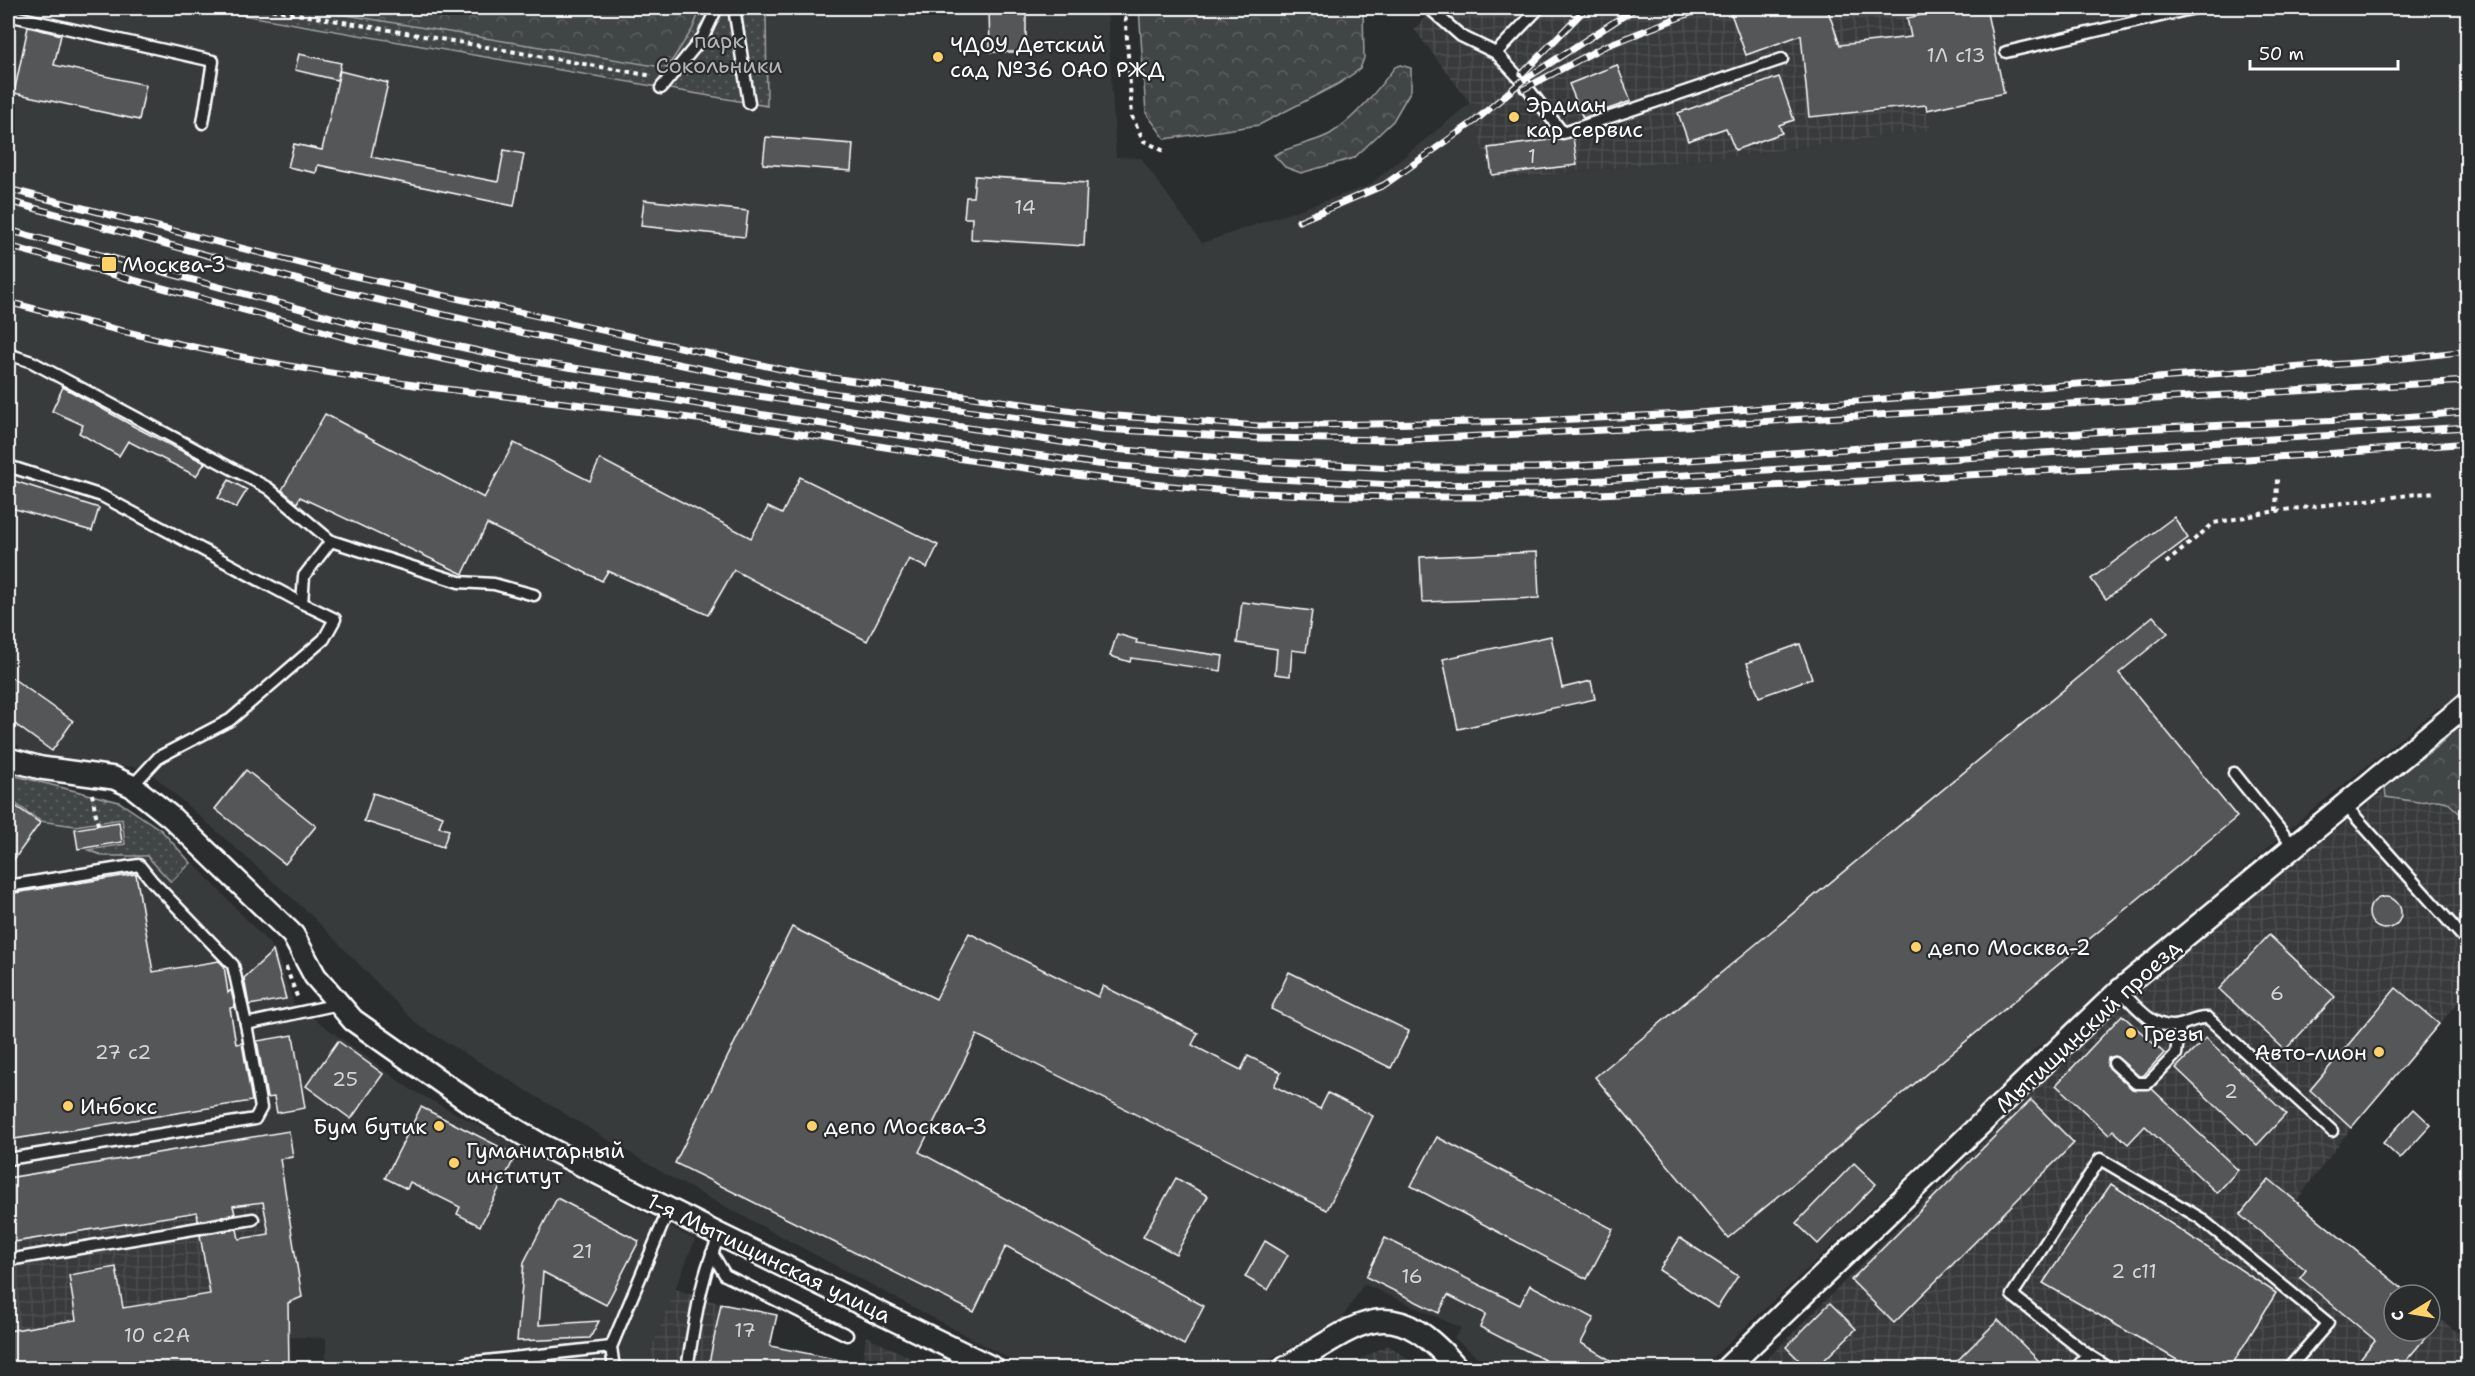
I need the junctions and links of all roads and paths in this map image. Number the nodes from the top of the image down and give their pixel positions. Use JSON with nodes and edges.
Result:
{"nodes":[{"id":1,"x":263,"y":8,"type":"edge"},
{"id":2,"x":717,"y":8,"type":"edge"},
{"id":3,"x":734,"y":8,"type":"edge"},
{"id":4,"x":1125,"y":8,"type":"edge"},
{"id":5,"x":1430,"y":8,"type":"edge"},
{"id":6,"x":1539,"y":8,"type":"edge"},
{"id":7,"x":2195,"y":8,"type":"edge"},
{"id":8,"x":8,"y":15,"type":"edge"},
{"id":9,"x":2006,"y":51,"type":"dead end"},
{"id":10,"x":1496,"y":53,"type":"junction"},
{"id":11,"x":1782,"y":59,"type":"dead end"},
{"id":12,"x":664,"y":83,"type":"joint"},
{"id":13,"x":749,"y":103,"type":"dead end"},
{"id":14,"x":203,"y":123,"type":"dead end"},
{"id":15,"x":1166,"y":152,"type":"dead end"},
{"id":16,"x":8,"y":354,"type":"edge"},
{"id":17,"x":8,"y":466,"type":"edge"},
{"id":18,"x":2277,"y":479,"type":"dead end"},
{"id":19,"x":2434,"y":492,"type":"dead end"},
{"id":20,"x":2276,"y":511,"type":"junction"},
{"id":21,"x":331,"y":541,"type":"junction"},
{"id":22,"x":2166,"y":563,"type":"dead end"},
{"id":23,"x":534,"y":595,"type":"dead end"},
{"id":24,"x":302,"y":603,"type":"junction"},
{"id":25,"x":2468,"y":703,"type":"edge"},
{"id":26,"x":8,"y":759,"type":"edge"},
{"id":27,"x":2234,"y":774,"type":"dead end"},
{"id":28,"x":132,"y":786,"type":"junction"},
{"id":29,"x":90,"y":787,"type":"dead end"},
{"id":30,"x":2344,"y":804,"type":"junction"},
{"id":31,"x":98,"y":825,"type":"dead end"},
{"id":32,"x":2293,"y":846,"type":"junction"},
{"id":33,"x":8,"y":886,"type":"edge"},
{"id":34,"x":2463,"y":936,"type":"dead end"},
{"id":35,"x":2120,"y":990,"type":"junction"},
{"id":36,"x":339,"y":1004,"type":"junction"},
{"id":37,"x":246,"y":1024,"type":"junction"},
{"id":38,"x":2180,"y":1025,"type":"junction"},
{"id":39,"x":2114,"y":1063,"type":"dead end"},
{"id":40,"x":2332,"y":1131,"type":"dead end"},
{"id":41,"x":8,"y":1159,"type":"edge"},
{"id":42,"x":669,"y":1209,"type":"junction"},
{"id":43,"x":253,"y":1219,"type":"dead end"},
{"id":44,"x":716,"y":1244,"type":"junction"},
{"id":45,"x":8,"y":1260,"type":"edge"},
{"id":46,"x":847,"y":1335,"type":"dead end"},
{"id":47,"x":611,"y":1347,"type":"junction"},
{"id":48,"x":2088,"y":1354,"type":"junction"},
{"id":49,"x":467,"y":1368,"type":"edge"},
{"id":50,"x":614,"y":1368,"type":"edge"},
{"id":51,"x":687,"y":1368,"type":"edge"},
{"id":52,"x":993,"y":1368,"type":"edge"},
{"id":53,"x":1285,"y":1368,"type":"edge"},
{"id":54,"x":1457,"y":1368,"type":"edge"},
{"id":55,"x":1727,"y":1368,"type":"edge"},
{"id":56,"x":2076,"y":1368,"type":"edge"},
{"id":57,"x":2109,"y":1368,"type":"edge"},
{"id":58,"x":2289,"y":1368,"type":"edge"}],
"edges":[{"from":1,"to":12,"type":"path"},
{"from":2,"to":12,"type":"lane"},
{"from":3,"to":13,"type":"lane"},
{"from":4,"to":15,"type":"path"},
{"from":5,"to":10,"type":"lane"},
{"from":6,"to":10,"type":"lane"},
{"from":7,"to":9,"type":"lane"},
{"from":8,"to":14,"type":"lane"},
{"from":10,"to":11,"type":"lane"},
{"from":16,"to":21,"type":"lane"},
{"from":17,"to":24,"type":"lane"},
{"from":18,"to":20,"type":"path"},
{"from":19,"to":20,"type":"path"},
{"from":20,"to":22,"type":"path"},
{"from":21,"to":23,"type":"lane"},
{"from":21,"to":24,"type":"lane"},
{"from":24,"to":28,"type":"lane"},
{"from":25,"to":30,"type":"street","name":"Мытищинский проезд"},
{"from":26,"to":28,"type":"street","name":"1-я Мытищинская улица"},
{"from":27,"to":32,"type":"lane"},
{"from":28,"to":36,"type":"street","name":"1-я Мытищинская улица"},
{"from":29,"to":31,"type":"path"},
{"from":30,"to":32,"type":"street","name":"Мытищинский проезд"},
{"from":30,"to":34,"type":"lane"},
{"from":32,"to":35,"type":"street","name":"Мытищинский проезд"},
{"from":33,"to":37,"type":"lane"},
{"from":35,"to":38,"type":"lane"},
{"from":35,"to":55,"type":"street","name":"Мытищинский проезд"},
{"from":36,"to":37,"type":"lane"},
{"from":36,"to":42,"type":"street","name":"1-я Мытищинская улица"},
{"from":37,"to":41,"type":"lane"},
{"from":38,"to":39,"type":"lane"},
{"from":38,"to":40,"type":"lane"},
{"from":42,"to":44,"type":"street","name":"1-я Мытищинская улица"},
{"from":42,"to":47,"type":"lane"},
{"from":43,"to":45,"type":"lane"},
{"from":44,"to":46,"type":"lane"},
{"from":44,"to":51,"type":"lane"},
{"from":44,"to":52,"type":"street","name":"1-я Мытищинская улица"},
{"from":47,"to":49,"type":"lane"},
{"from":47,"to":50,"type":"lane"},
{"from":48,"to":56,"type":"lane"},
{"from":48,"to":57,"type":"lane"},
{"from":48,"to":58,"type":"lane"},
{"from":53,"to":54,"type":"street"}]}
